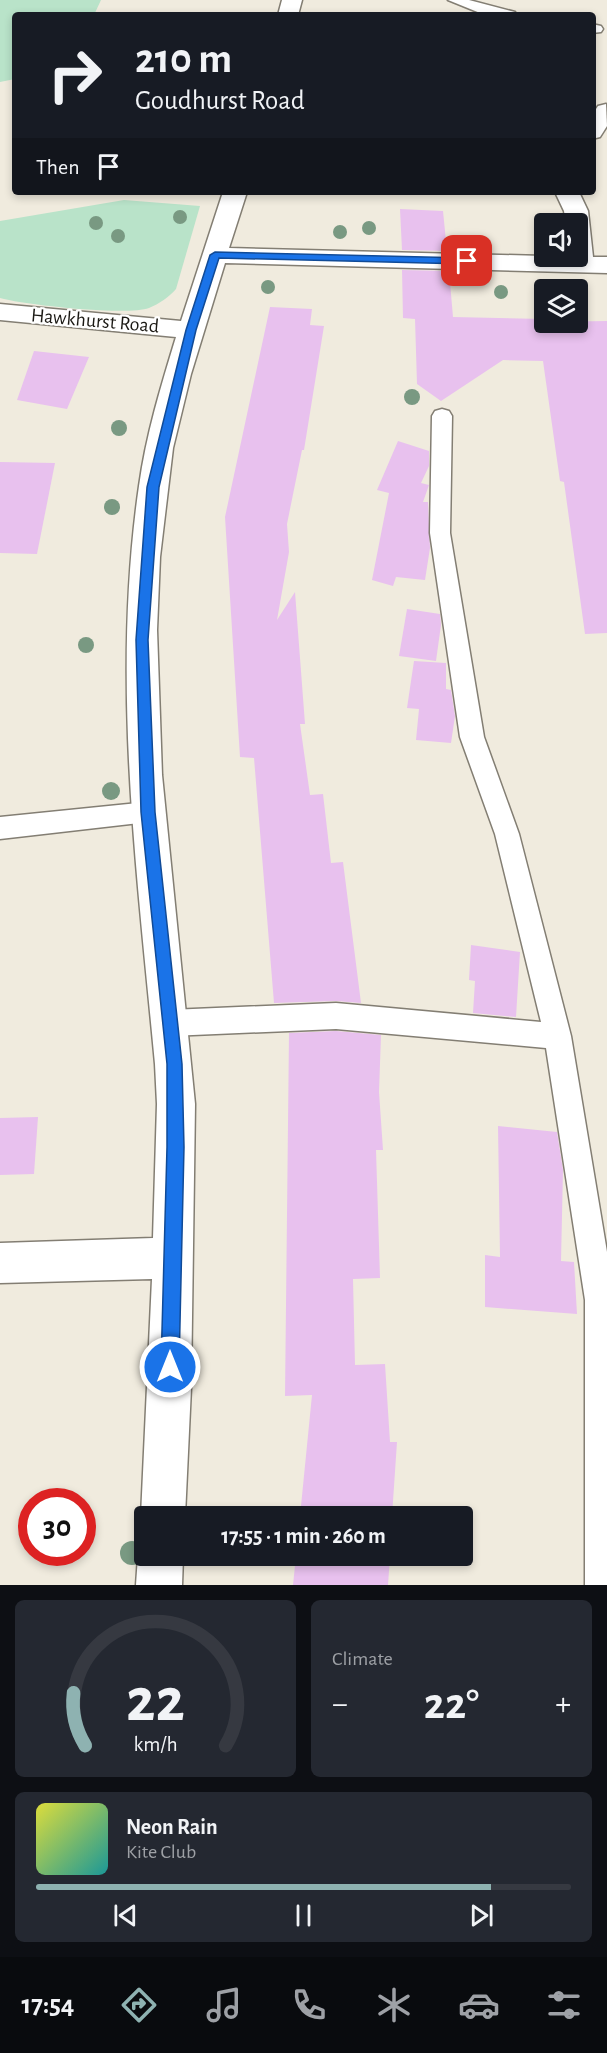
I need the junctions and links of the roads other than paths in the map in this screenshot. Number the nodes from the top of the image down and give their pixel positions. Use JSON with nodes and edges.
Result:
{"nodes":[{"id":1,"x":455,"y":0,"type":"edge"},
{"id":2,"x":496,"y":12,"type":"edge"},
{"id":3,"x":606,"y":111,"type":"edge"},
{"id":4,"x":596,"y":126,"type":"edge"},
{"id":5,"x":234,"y":195,"type":"edge"},
{"id":6,"x":568,"y":195,"type":"edge"},
{"id":7,"x":576,"y":213,"type":"edge"},
{"id":8,"x":215,"y":255,"type":"junction"},
{"id":9,"x":534,"y":263,"type":"edge"},
{"id":10,"x":588,"y":264,"type":"edge"},
{"id":11,"x":607,"y":265,"type":"edge"},
{"id":12,"x":0,"y":312,"type":"edge"},
{"id":13,"x":191,"y":330,"type":"junction"},
{"id":14,"x":442,"y":416,"type":"dead end"},
{"id":15,"x":148,"y":812,"type":"junction"},
{"id":16,"x":0,"y":828,"type":"edge"},
{"id":17,"x":170,"y":1023,"type":"junction"},
{"id":18,"x":558,"y":1036,"type":"junction"},
{"id":19,"x":171,"y":1258,"type":"junction"},
{"id":20,"x":0,"y":1263,"type":"edge"},
{"id":21,"x":164,"y":1506,"type":"edge"},
{"id":22,"x":160,"y":1566,"type":"edge"},
{"id":23,"x":159,"y":1585,"type":"edge"},
{"id":24,"x":602,"y":1585,"type":"edge"}],
"edges":[{"from":1,"to":2,"type":"lane"},
{"from":3,"to":4,"type":"street"},
{"from":5,"to":8,"type":"street"},
{"from":6,"to":7,"type":"street"},
{"from":8,"to":9,"type":"street"},
{"from":8,"to":13,"type":"street"},
{"from":10,"to":11,"type":"street"},
{"from":12,"to":13,"type":"street","name":"Hawkhurst Road"},
{"from":13,"to":15,"type":"street"},
{"from":14,"to":18,"type":"lane"},
{"from":15,"to":16,"type":"lane"},
{"from":15,"to":17,"type":"street"},
{"from":17,"to":18,"type":"lane"},
{"from":17,"to":19,"type":"street"},
{"from":18,"to":24,"type":"lane"},
{"from":19,"to":20,"type":"street"},
{"from":19,"to":21,"type":"street"},
{"from":22,"to":23,"type":"street"}]}
